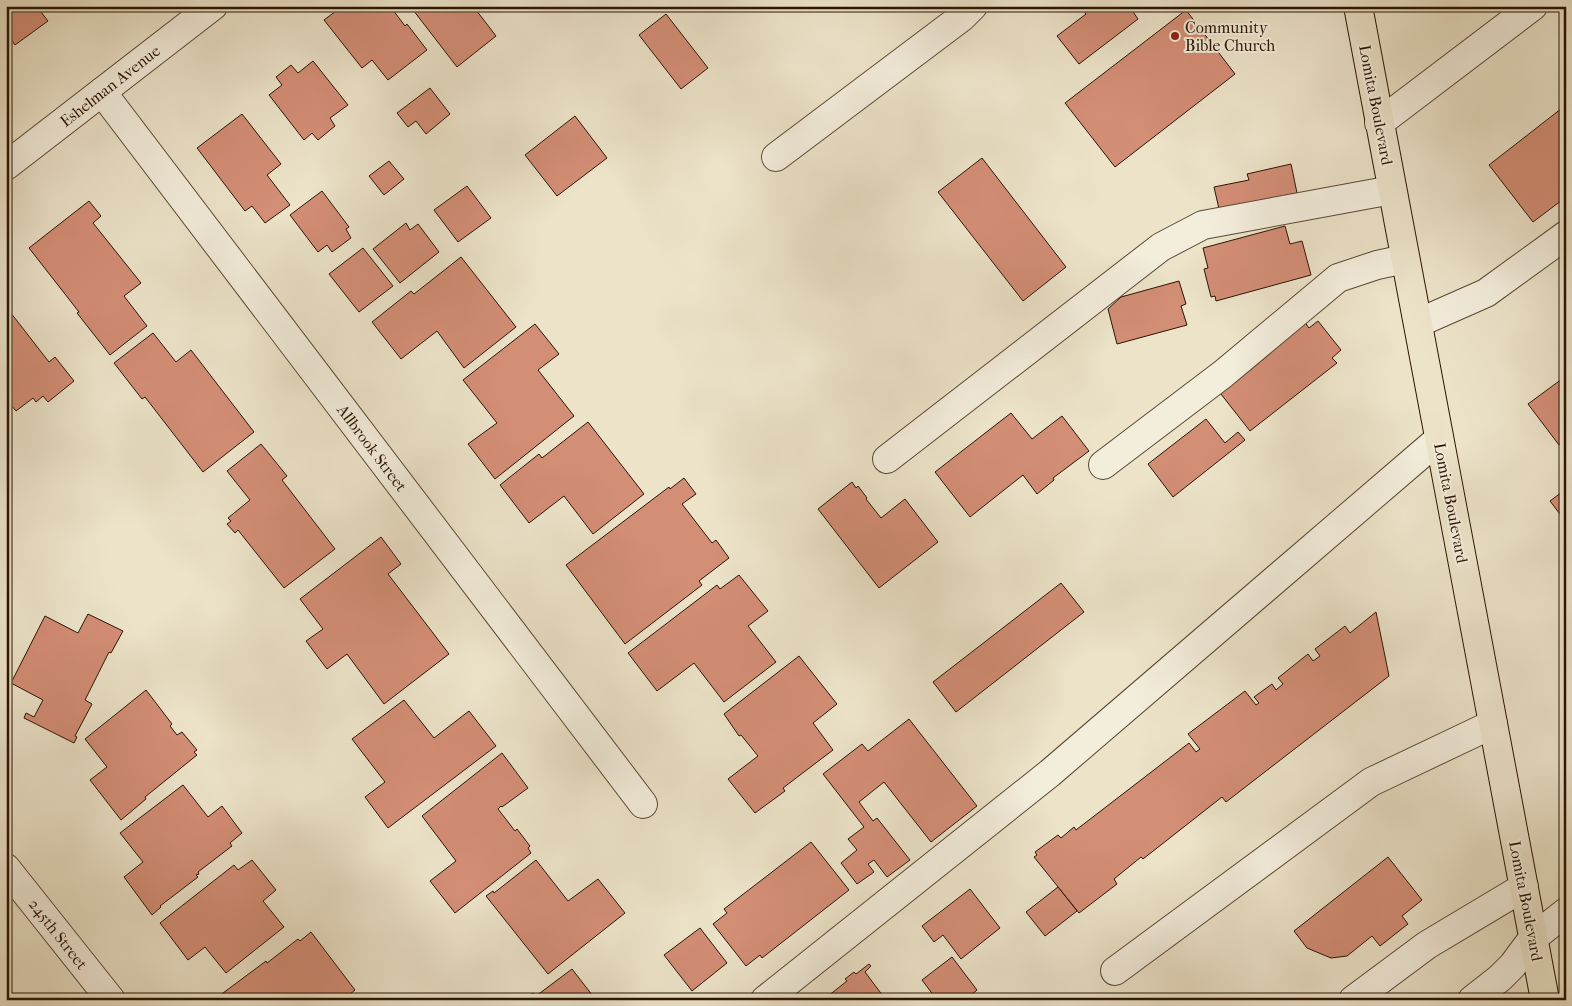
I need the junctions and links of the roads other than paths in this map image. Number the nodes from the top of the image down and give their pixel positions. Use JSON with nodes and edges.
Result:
{"nodes":[{"id":1,"x":213,"y":6,"type":"edge"},
{"id":2,"x":973,"y":6,"type":"edge"},
{"id":3,"x":1358,"y":6,"type":"edge"},
{"id":4,"x":1533,"y":6,"type":"edge"},
{"id":5,"x":102,"y":92,"type":"junction"},
{"id":6,"x":1380,"y":122,"type":"junction"},
{"id":7,"x":776,"y":157,"type":"dead end"},
{"id":8,"x":6,"y":166,"type":"edge"},
{"id":9,"x":1392,"y":190,"type":"junction"},
{"id":10,"x":1566,"y":235,"type":"edge"},
{"id":11,"x":1405,"y":259,"type":"junction"},
{"id":12,"x":1418,"y":323,"type":"junction"},
{"id":13,"x":1439,"y":439,"type":"junction"},
{"id":14,"x":887,"y":459,"type":"dead end"},
{"id":15,"x":1103,"y":465,"type":"dead end"},
{"id":16,"x":1493,"y":724,"type":"junction"},
{"id":17,"x":643,"y":804,"type":"dead end"},
{"id":18,"x":6,"y":868,"type":"edge"},
{"id":19,"x":1524,"y":888,"type":"junction"},
{"id":20,"x":1566,"y":912,"type":"edge"},
{"id":21,"x":1534,"y":938,"type":"junction"},
{"id":22,"x":1115,"y":971,"type":"dead end"},
{"id":23,"x":110,"y":1000,"type":"edge"},
{"id":24,"x":765,"y":1000,"type":"edge"},
{"id":25,"x":1353,"y":1000,"type":"edge"},
{"id":26,"x":1472,"y":1000,"type":"edge"},
{"id":27,"x":1545,"y":1000,"type":"edge"}],
"edges":[{"from":1,"to":5,"type":"street","name":"Eshelman Avenue"},
{"from":2,"to":7,"type":"street"},
{"from":3,"to":6,"type":"main road","name":"Lomita Boulevard"},
{"from":4,"to":6,"type":"street"},
{"from":5,"to":8,"type":"street","name":"Eshelman Avenue"},
{"from":5,"to":17,"type":"street","name":"Allbrook Street"},
{"from":6,"to":9,"type":"main road","name":"Lomita Boulevard"},
{"from":9,"to":11,"type":"main road","name":"Lomita Boulevard"},
{"from":9,"to":14,"type":"street"},
{"from":10,"to":12,"type":"street"},
{"from":11,"to":12,"type":"main road","name":"Lomita Boulevard"},
{"from":11,"to":15,"type":"street"},
{"from":12,"to":13,"type":"main road","name":"Lomita Boulevard"},
{"from":13,"to":16,"type":"main road","name":"Lomita Boulevard"},
{"from":13,"to":24,"type":"street"},
{"from":16,"to":19,"type":"main road","name":"Lomita Boulevard"},
{"from":16,"to":22,"type":"street"},
{"from":18,"to":23,"type":"street","name":"245th Street"},
{"from":19,"to":21,"type":"main road","name":"Lomita Boulevard"},
{"from":19,"to":25,"type":"street"},
{"from":20,"to":21,"type":"street"},
{"from":21,"to":26,"type":"street"},
{"from":21,"to":27,"type":"main road","name":"Lomita Boulevard"}]}
